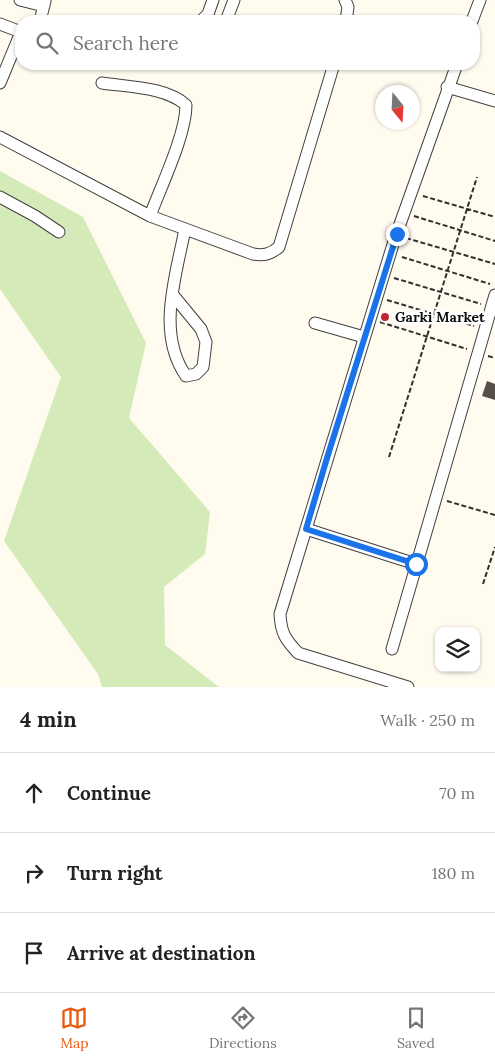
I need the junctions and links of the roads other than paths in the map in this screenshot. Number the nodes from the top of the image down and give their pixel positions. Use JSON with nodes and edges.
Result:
{"nodes":[{"id":1,"x":20,"y":0,"type":"edge"},
{"id":2,"x":213,"y":0,"type":"edge"},
{"id":3,"x":234,"y":0,"type":"edge"},
{"id":4,"x":345,"y":0,"type":"edge"},
{"id":5,"x":480,"y":0,"type":"edge"},
{"id":6,"x":45,"y":3,"type":"edge"},
{"id":7,"x":207,"y":15,"type":"edge"},
{"id":8,"x":228,"y":15,"type":"edge"},
{"id":9,"x":347,"y":15,"type":"edge"},
{"id":10,"x":474,"y":15,"type":"edge"},
{"id":11,"x":0,"y":24,"type":"edge"},
{"id":12,"x":15,"y":30,"type":"edge"},
{"id":13,"x":15,"y":47,"type":"edge"},
{"id":14,"x":332,"y":70,"type":"edge"},
{"id":15,"x":454,"y":70,"type":"edge"},
{"id":16,"x":0,"y":83,"type":"edge"},
{"id":17,"x":102,"y":83,"type":"dead end"},
{"id":18,"x":447,"y":87,"type":"junction"},
{"id":19,"x":495,"y":101,"type":"edge"},
{"id":20,"x":0,"y":137,"type":"edge"},
{"id":21,"x":0,"y":197,"type":"edge"},
{"id":22,"x":150,"y":216,"type":"junction"},
{"id":23,"x":185,"y":229,"type":"junction"},
{"id":24,"x":59,"y":232,"type":"dead end"},
{"id":25,"x":173,"y":295,"type":"junction"},
{"id":26,"x":495,"y":295,"type":"edge"},
{"id":27,"x":316,"y":323,"type":"dead end"},
{"id":28,"x":364,"y":337,"type":"junction"},
{"id":29,"x":306,"y":529,"type":"junction"},
{"id":30,"x":416,"y":564,"type":"junction"},
{"id":31,"x":392,"y":649,"type":"dead end"},
{"id":32,"x":408,"y":687,"type":"edge"}],
"edges":[{"from":1,"to":6,"type":"street"},
{"from":2,"to":7,"type":"street"},
{"from":3,"to":8,"type":"street"},
{"from":4,"to":9,"type":"street"},
{"from":5,"to":10,"type":"street"},
{"from":11,"to":12,"type":"street"},
{"from":13,"to":16,"type":"street"},
{"from":14,"to":23,"type":"street"},
{"from":15,"to":18,"type":"street"},
{"from":17,"to":22,"type":"street"},
{"from":18,"to":19,"type":"street"},
{"from":18,"to":28,"type":"street"},
{"from":20,"to":22,"type":"street"},
{"from":21,"to":24,"type":"street"},
{"from":22,"to":23,"type":"street"},
{"from":23,"to":25,"type":"street"},
{"from":25,"to":25,"type":"street"},
{"from":26,"to":30,"type":"street"},
{"from":27,"to":28,"type":"street"},
{"from":28,"to":29,"type":"street"},
{"from":29,"to":30,"type":"street"},
{"from":29,"to":32,"type":"street"},
{"from":30,"to":31,"type":"street"}]}
